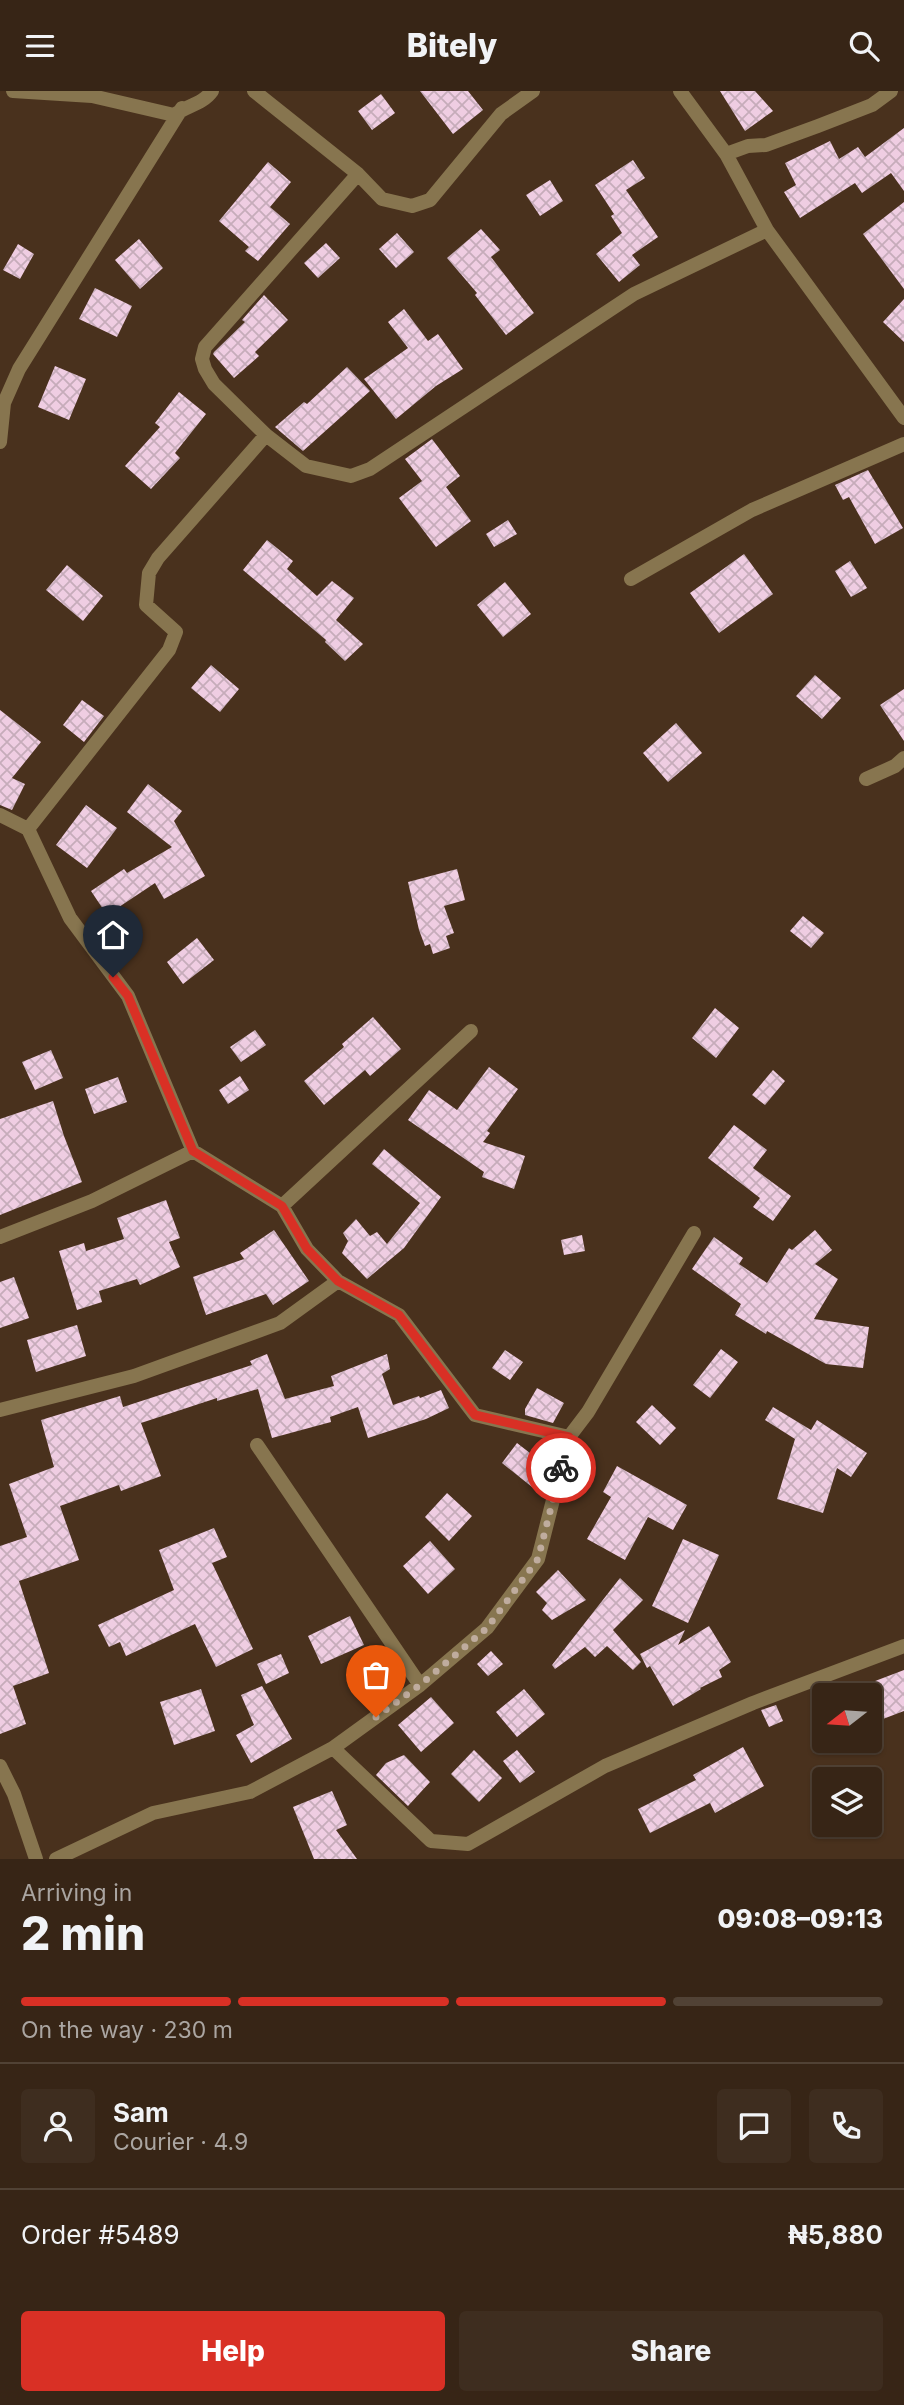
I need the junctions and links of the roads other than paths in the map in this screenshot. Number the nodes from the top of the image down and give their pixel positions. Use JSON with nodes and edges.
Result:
{"nodes":[{"id":1,"x":13,"y":91,"type":"edge"},
{"id":2,"x":212,"y":91,"type":"edge"},
{"id":3,"x":254,"y":91,"type":"edge"},
{"id":4,"x":533,"y":91,"type":"edge"},
{"id":5,"x":680,"y":91,"type":"edge"},
{"id":6,"x":891,"y":91,"type":"edge"},
{"id":7,"x":182,"y":109,"type":"junction"},
{"id":8,"x":726,"y":154,"type":"junction"},
{"id":9,"x":358,"y":174,"type":"junction"},
{"id":10,"x":767,"y":230,"type":"junction"},
{"id":11,"x":2,"y":402,"type":"edge"},
{"id":12,"x":904,"y":418,"type":"edge"},
{"id":13,"x":266,"y":435,"type":"junction"},
{"id":14,"x":0,"y":442,"type":"edge"},
{"id":15,"x":904,"y":444,"type":"edge"},
{"id":16,"x":631,"y":579,"type":"dead end"},
{"id":17,"x":904,"y":758,"type":"edge"},
{"id":18,"x":866,"y":779,"type":"dead end"},
{"id":19,"x":0,"y":815,"type":"edge"},
{"id":20,"x":28,"y":829,"type":"junction"},
{"id":21,"x":471,"y":1031,"type":"dead end"},
{"id":22,"x":193,"y":1151,"type":"junction"},
{"id":23,"x":282,"y":1206,"type":"junction"},
{"id":24,"x":694,"y":1233,"type":"dead end"},
{"id":25,"x":0,"y":1237,"type":"edge"},
{"id":26,"x":338,"y":1281,"type":"junction"},
{"id":27,"x":0,"y":1410,"type":"edge"},
{"id":28,"x":569,"y":1437,"type":"junction"},
{"id":29,"x":257,"y":1445,"type":"dead end"},
{"id":30,"x":904,"y":1646,"type":"edge"},
{"id":31,"x":420,"y":1685,"type":"junction"},
{"id":32,"x":332,"y":1748,"type":"junction"},
{"id":33,"x":0,"y":1766,"type":"edge"},
{"id":34,"x":36,"y":1859,"type":"edge"},
{"id":35,"x":56,"y":1859,"type":"edge"}],
"edges":[{"from":1,"to":7,"type":"street"},
{"from":2,"to":7,"type":"street"},
{"from":3,"to":9,"type":"street"},
{"from":4,"to":9,"type":"street"},
{"from":5,"to":8,"type":"street"},
{"from":6,"to":8,"type":"street"},
{"from":7,"to":11,"type":"street"},
{"from":8,"to":10,"type":"street"},
{"from":9,"to":13,"type":"street"},
{"from":10,"to":12,"type":"street"},
{"from":10,"to":13,"type":"street"},
{"from":11,"to":14,"type":"street"},
{"from":13,"to":20,"type":"street"},
{"from":15,"to":16,"type":"street"},
{"from":17,"to":18,"type":"street"},
{"from":19,"to":20,"type":"street"},
{"from":20,"to":22,"type":"street"},
{"from":21,"to":23,"type":"street"},
{"from":22,"to":23,"type":"street"},
{"from":22,"to":25,"type":"street"},
{"from":23,"to":26,"type":"street"},
{"from":24,"to":28,"type":"street"},
{"from":26,"to":27,"type":"street"},
{"from":26,"to":28,"type":"street"},
{"from":28,"to":31,"type":"street"},
{"from":29,"to":31,"type":"street"},
{"from":30,"to":32,"type":"street"},
{"from":31,"to":32,"type":"street"},
{"from":32,"to":35,"type":"street"},
{"from":33,"to":34,"type":"street"}]}
